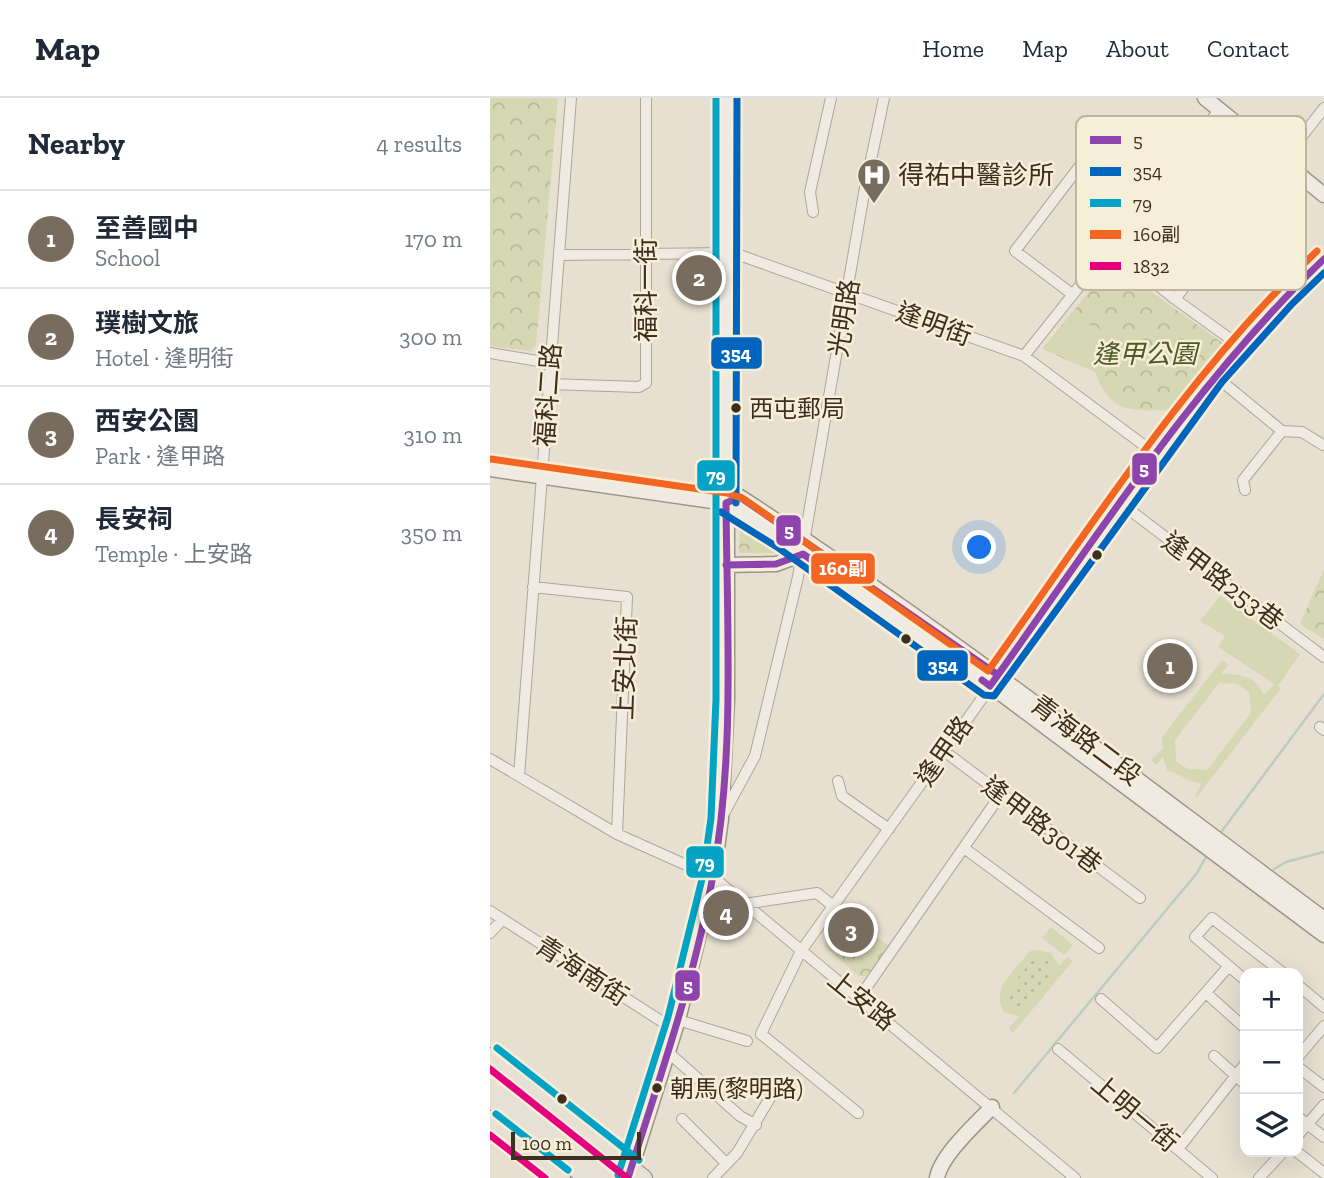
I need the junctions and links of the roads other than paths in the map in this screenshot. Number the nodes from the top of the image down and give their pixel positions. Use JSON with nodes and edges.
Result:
{"nodes":[{"id":1,"x":571,"y":98,"type":"edge"},
{"id":2,"x":646,"y":98,"type":"edge"},
{"id":3,"x":727,"y":98,"type":"edge"},
{"id":4,"x":831,"y":98,"type":"edge"},
{"id":5,"x":884,"y":98,"type":"edge"},
{"id":6,"x":1205,"y":98,"type":"edge"},
{"id":7,"x":1324,"y":108,"type":"edge"},
{"id":8,"x":1220,"y":109,"type":"junction"},
{"id":9,"x":1214,"y":116,"type":"edge"},
{"id":10,"x":1228,"y":116,"type":"edge"},
{"id":11,"x":1306,"y":131,"type":"edge"},
{"id":12,"x":1076,"y":171,"type":"edge"},
{"id":13,"x":1306,"y":180,"type":"edge"},
{"id":14,"x":1324,"y":195,"type":"edge"},
{"id":15,"x":813,"y":212,"type":"dead end"},
{"id":16,"x":727,"y":253,"type":"junction"},
{"id":17,"x":645,"y":254,"type":"junction"},
{"id":18,"x":559,"y":255,"type":"junction"},
{"id":19,"x":1324,"y":259,"type":"edge"},
{"id":20,"x":1306,"y":276,"type":"edge"},
{"id":21,"x":1076,"y":289,"type":"edge"},
{"id":22,"x":1164,"y":290,"type":"edge"},
{"id":23,"x":1182,"y":290,"type":"edge"},
{"id":24,"x":1291,"y":290,"type":"edge"},
{"id":25,"x":848,"y":293,"type":"junction"},
{"id":26,"x":1072,"y":294,"type":"junction"},
{"id":27,"x":1175,"y":299,"type":"junction"},
{"id":28,"x":1240,"y":346,"type":"junction"},
{"id":29,"x":490,"y":353,"type":"edge"},
{"id":30,"x":1024,"y":356,"type":"junction"},
{"id":31,"x":550,"y":363,"type":"junction"},
{"id":32,"x":1214,"y":375,"type":"junction"},
{"id":33,"x":548,"y":384,"type":"junction"},
{"id":34,"x":1282,"y":431,"type":"junction"},
{"id":35,"x":1323,"y":445,"type":"edge"},
{"id":36,"x":1157,"y":455,"type":"junction"},
{"id":37,"x":490,"y":469,"type":"edge"},
{"id":38,"x":541,"y":477,"type":"junction"},
{"id":39,"x":1245,"y":490,"type":"dead end"},
{"id":40,"x":726,"y":503,"type":"junction"},
{"id":41,"x":1123,"y":505,"type":"junction"},
{"id":42,"x":804,"y":547,"type":"junction"},
{"id":43,"x":726,"y":565,"type":"junction"},
{"id":44,"x":533,"y":587,"type":"junction"},
{"id":45,"x":1324,"y":657,"type":"edge"},
{"id":46,"x":994,"y":680,"type":"junction"},
{"id":47,"x":944,"y":751,"type":"junction"},
{"id":48,"x":490,"y":758,"type":"edge"},
{"id":49,"x":519,"y":776,"type":"junction"},
{"id":50,"x":838,"y":781,"type":"dead end"},
{"id":51,"x":1001,"y":794,"type":"junction"},
{"id":52,"x":721,"y":819,"type":"junction"},
{"id":53,"x":889,"y":829,"type":"junction"},
{"id":54,"x":617,"y":834,"type":"junction"},
{"id":55,"x":964,"y":848,"type":"junction"},
{"id":56,"x":1226,"y":853,"type":"junction"},
{"id":57,"x":713,"y":877,"type":"junction"},
{"id":58,"x":1140,"y":898,"type":"dead end"},
{"id":59,"x":744,"y":904,"type":"junction"},
{"id":60,"x":833,"y":906,"type":"junction"},
{"id":61,"x":490,"y":911,"type":"edge"},
{"id":62,"x":1324,"y":919,"type":"edge"},
{"id":63,"x":502,"y":920,"type":"junction"},
{"id":64,"x":490,"y":933,"type":"edge"},
{"id":65,"x":1324,"y":935,"type":"edge"},
{"id":66,"x":1099,"y":948,"type":"dead end"},
{"id":67,"x":801,"y":951,"type":"junction"},
{"id":68,"x":1229,"y":966,"type":"junction"},
{"id":69,"x":1277,"y":968,"type":"edge"},
{"id":70,"x":1240,"y":976,"type":"edge"},
{"id":71,"x":1206,"y":993,"type":"junction"},
{"id":72,"x":1303,"y":993,"type":"edge"},
{"id":73,"x":859,"y":998,"type":"junction"},
{"id":74,"x":1101,"y":999,"type":"dead end"},
{"id":75,"x":1324,"y":1007,"type":"edge"},
{"id":76,"x":1240,"y":1024,"type":"edge"},
{"id":77,"x":677,"y":1025,"type":"junction"},
{"id":78,"x":1324,"y":1026,"type":"edge"},
{"id":79,"x":747,"y":1041,"type":"dead end"},
{"id":80,"x":1058,"y":1049,"type":"dead end"},
{"id":81,"x":1303,"y":1051,"type":"edge"},
{"id":82,"x":669,"y":1053,"type":"junction"},
{"id":83,"x":490,"y":1056,"type":"edge"},
{"id":84,"x":1214,"y":1056,"type":"dead end"},
{"id":85,"x":1303,"y":1071,"type":"edge"},
{"id":86,"x":1240,"y":1072,"type":"edge"},
{"id":87,"x":1237,"y":1076,"type":"junction"},
{"id":88,"x":1240,"y":1079,"type":"edge"},
{"id":89,"x":490,"y":1083,"type":"edge"},
{"id":90,"x":1324,"y":1087,"type":"edge"},
{"id":91,"x":770,"y":1098,"type":"dead end"},
{"id":92,"x":490,"y":1099,"type":"edge"},
{"id":93,"x":1324,"y":1105,"type":"edge"},
{"id":94,"x":992,"y":1107,"type":"junction"},
{"id":95,"x":858,"y":1113,"type":"dead end"},
{"id":96,"x":682,"y":1119,"type":"dead end"},
{"id":97,"x":1303,"y":1121,"type":"edge"},
{"id":98,"x":490,"y":1122,"type":"edge"},
{"id":99,"x":1307,"y":1124,"type":"junction"},
{"id":100,"x":756,"y":1125,"type":"junction"},
{"id":101,"x":1303,"y":1129,"type":"edge"},
{"id":102,"x":1324,"y":1137,"type":"edge"},
{"id":103,"x":1178,"y":1149,"type":"junction"},
{"id":104,"x":1303,"y":1156,"type":"edge"},
{"id":105,"x":1278,"y":1157,"type":"edge"},
{"id":106,"x":726,"y":1163,"type":"junction"},
{"id":107,"x":1324,"y":1172,"type":"edge"},
{"id":108,"x":635,"y":1175,"type":"edge"},
{"id":109,"x":562,"y":1178,"type":"edge"},
{"id":110,"x":586,"y":1178,"type":"edge"},
{"id":111,"x":607,"y":1178,"type":"edge"},
{"id":112,"x":713,"y":1178,"type":"edge"},
{"id":113,"x":937,"y":1178,"type":"edge"},
{"id":114,"x":1075,"y":1178,"type":"edge"},
{"id":115,"x":1212,"y":1178,"type":"edge"},
{"id":116,"x":1259,"y":1178,"type":"edge"}],
"edges":[{"from":1,"to":18,"type":"street","name":"福科二路"},
{"from":2,"to":17,"type":"street","name":"福科一街"},
{"from":3,"to":16,"type":"main road"},
{"from":4,"to":15,"type":"street"},
{"from":5,"to":25,"type":"street","name":"光明路"},
{"from":6,"to":8,"type":"main road"},
{"from":7,"to":11,"type":"street"},
{"from":8,"to":9,"type":"street"},
{"from":8,"to":10,"type":"main road"},
{"from":12,"to":26,"type":"street"},
{"from":13,"to":14,"type":"main road"},
{"from":16,"to":17,"type":"street","name":"逢明街"},
{"from":16,"to":25,"type":"street","name":"逢明街"},
{"from":16,"to":40,"type":"main road"},
{"from":17,"to":18,"type":"street","name":"逢明街"},
{"from":17,"to":33,"type":"street","name":"福科一街"},
{"from":18,"to":31,"type":"street","name":"福科二路"},
{"from":19,"to":20,"type":"street","name":"逢甲路"},
{"from":21,"to":26,"type":"street"},
{"from":22,"to":27,"type":"street"},
{"from":23,"to":27,"type":"street"},
{"from":24,"to":28,"type":"street","name":"逢甲路"},
{"from":25,"to":30,"type":"street","name":"逢明街"},
{"from":25,"to":42,"type":"street","name":"光明路"},
{"from":26,"to":30,"type":"street"},
{"from":27,"to":28,"type":"street"},
{"from":28,"to":32,"type":"street","name":"逢甲路"},
{"from":29,"to":31,"type":"street"},
{"from":30,"to":36,"type":"street","name":"逢明街"},
{"from":31,"to":33,"type":"street","name":"福科二路"},
{"from":32,"to":34,"type":"street"},
{"from":32,"to":36,"type":"street","name":"逢甲路"},
{"from":33,"to":38,"type":"street","name":"福科二路"},
{"from":34,"to":35,"type":"street"},
{"from":34,"to":39,"type":"street"},
{"from":36,"to":41,"type":"street","name":"逢甲路"},
{"from":37,"to":38,"type":"main road","name":"青海路二段"},
{"from":38,"to":40,"type":"main road","name":"青海路二段"},
{"from":38,"to":44,"type":"street","name":"福科二路"},
{"from":40,"to":42,"type":"main road","name":"青海路二段"},
{"from":40,"to":43,"type":"main road"},
{"from":41,"to":45,"type":"street","name":"逢甲路253巷"},
{"from":41,"to":46,"type":"street","name":"逢甲路"},
{"from":42,"to":43,"type":"main road"},
{"from":42,"to":46,"type":"main road","name":"青海路二段"},
{"from":42,"to":52,"type":"street","name":"光明路"},
{"from":43,"to":52,"type":"main road"},
{"from":44,"to":49,"type":"street","name":"福科二路"},
{"from":44,"to":54,"type":"street","name":"上安北街"},
{"from":46,"to":47,"type":"street","name":"逢甲路"},
{"from":46,"to":56,"type":"main road","name":"青海路二段"},
{"from":47,"to":51,"type":"street","name":"逢甲路301巷"},
{"from":47,"to":53,"type":"street","name":"逢甲路"},
{"from":48,"to":49,"type":"street","name":"上安路"},
{"from":49,"to":54,"type":"street","name":"上安路"},
{"from":50,"to":53,"type":"street"},
{"from":51,"to":55,"type":"street"},
{"from":51,"to":58,"type":"street","name":"逢甲路301巷"},
{"from":52,"to":57,"type":"main road"},
{"from":53,"to":60,"type":"street","name":"逢甲路"},
{"from":54,"to":57,"type":"street","name":"上安路"},
{"from":55,"to":66,"type":"street"},
{"from":55,"to":73,"type":"street"},
{"from":56,"to":62,"type":"main road"},
{"from":56,"to":65,"type":"main road"},
{"from":57,"to":59,"type":"street","name":"上安路"},
{"from":57,"to":77,"type":"main road"},
{"from":59,"to":60,"type":"street"},
{"from":59,"to":67,"type":"street","name":"上安路"},
{"from":60,"to":67,"type":"street","name":"逢甲路"},
{"from":61,"to":63,"type":"street","name":"青海南街"},
{"from":63,"to":64,"type":"street"},
{"from":63,"to":77,"type":"street","name":"青海南街"},
{"from":67,"to":73,"type":"street","name":"上安路"},
{"from":67,"to":95,"type":"street","name":"逢甲路"},
{"from":68,"to":69,"type":"street"},
{"from":68,"to":70,"type":"street"},
{"from":68,"to":71,"type":"street"},
{"from":71,"to":74,"type":"street"},
{"from":71,"to":76,"type":"street"},
{"from":72,"to":75,"type":"street"},
{"from":73,"to":94,"type":"street","name":"上安路"},
{"from":77,"to":79,"type":"street","name":"青海南街"},
{"from":77,"to":82,"type":"main road"},
{"from":78,"to":81,"type":"street"},
{"from":80,"to":103,"type":"street","name":"上明一街"},
{"from":82,"to":100,"type":"street"},
{"from":82,"to":108,"type":"main road"},
{"from":83,"to":108,"type":"main road"},
{"from":84,"to":87,"type":"street"},
{"from":85,"to":90,"type":"street"},
{"from":86,"to":87,"type":"street"},
{"from":87,"to":88,"type":"street"},
{"from":87,"to":103,"type":"street"},
{"from":89,"to":111,"type":"main road"},
{"from":91,"to":100,"type":"street"},
{"from":92,"to":110,"type":"main road"},
{"from":93,"to":99,"type":"street"},
{"from":94,"to":113,"type":"main road"},
{"from":94,"to":114,"type":"street","name":"上安路"},
{"from":96,"to":106,"type":"street"},
{"from":97,"to":99,"type":"street"},
{"from":98,"to":109,"type":"main road"},
{"from":99,"to":101,"type":"street"},
{"from":99,"to":102,"type":"street"},
{"from":100,"to":106,"type":"street"},
{"from":103,"to":115,"type":"street","name":"上明一街"},
{"from":104,"to":107,"type":"street"},
{"from":105,"to":116,"type":"street"},
{"from":106,"to":112,"type":"street"}]}
